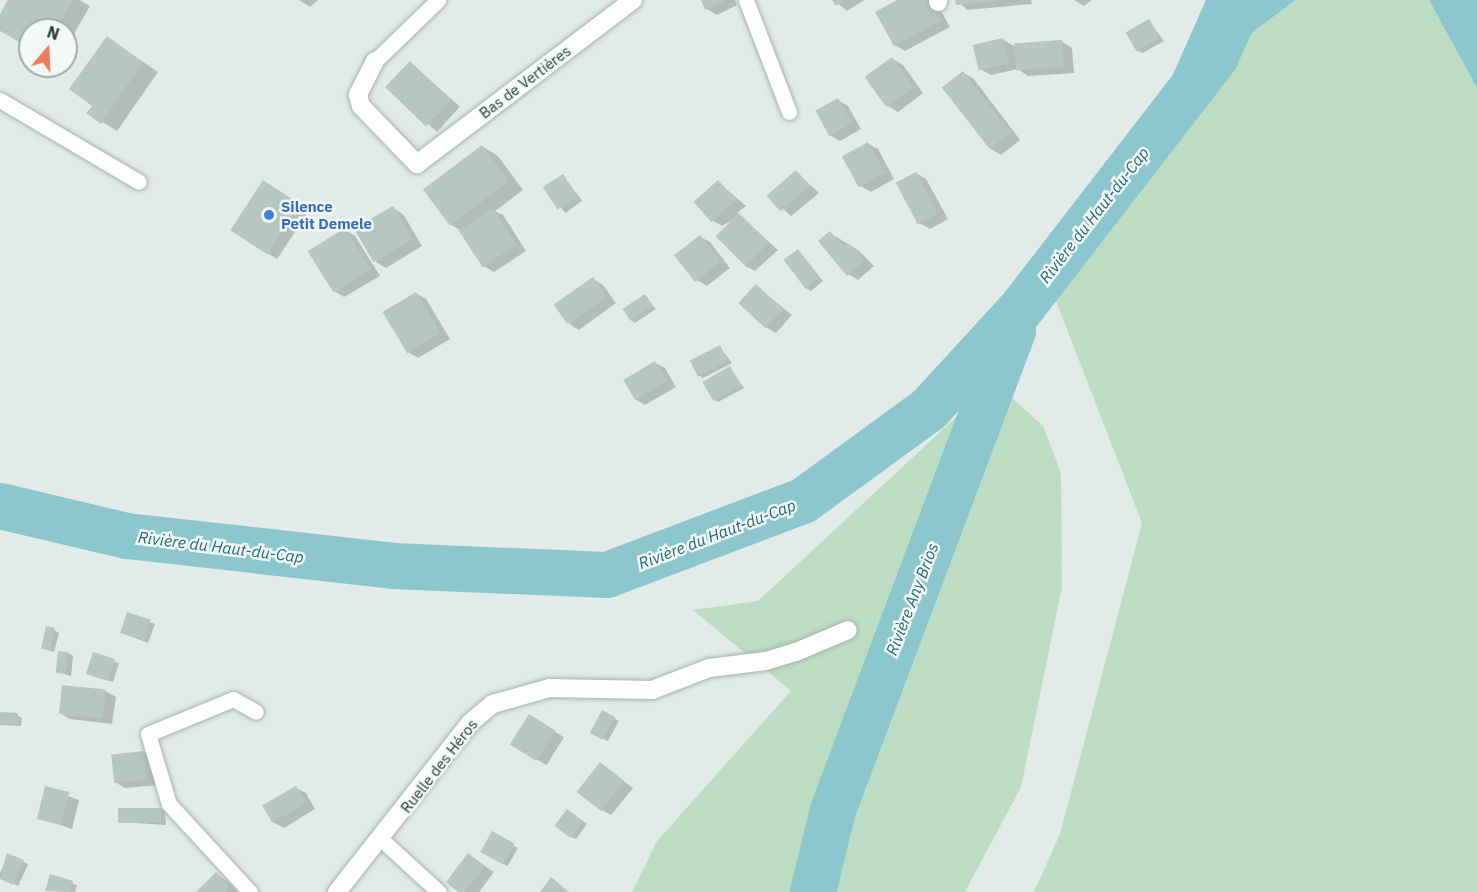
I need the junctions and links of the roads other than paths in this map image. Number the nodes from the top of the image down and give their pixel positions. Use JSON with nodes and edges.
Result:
{"nodes":[{"id":1,"x":438,"y":0,"type":"edge"},
{"id":2,"x":633,"y":0,"type":"edge"},
{"id":3,"x":746,"y":0,"type":"edge"},
{"id":4,"x":375,"y":61,"type":"joint"},
{"id":5,"x":0,"y":100,"type":"edge"},
{"id":6,"x":789,"y":112,"type":"dead end"},
{"id":7,"x":139,"y":183,"type":"dead end"},
{"id":8,"x":848,"y":630,"type":"dead end"},
{"id":9,"x":255,"y":712,"type":"dead end"},
{"id":10,"x":382,"y":840,"type":"junction"},
{"id":11,"x":250,"y":892,"type":"edge"},
{"id":12,"x":337,"y":892,"type":"edge"},
{"id":13,"x":440,"y":892,"type":"edge"}],
"edges":[{"from":1,"to":4,"type":"lane"},
{"from":2,"to":4,"type":"street","name":"Bas de Vertières"},
{"from":3,"to":6,"type":"lane"},
{"from":5,"to":7,"type":"lane"},
{"from":8,"to":10,"type":"street","name":"Ruelle des Héros"},
{"from":9,"to":11,"type":"lane"},
{"from":10,"to":12,"type":"street","name":"Ruelle des Héros"},
{"from":10,"to":13,"type":"lane"}]}
